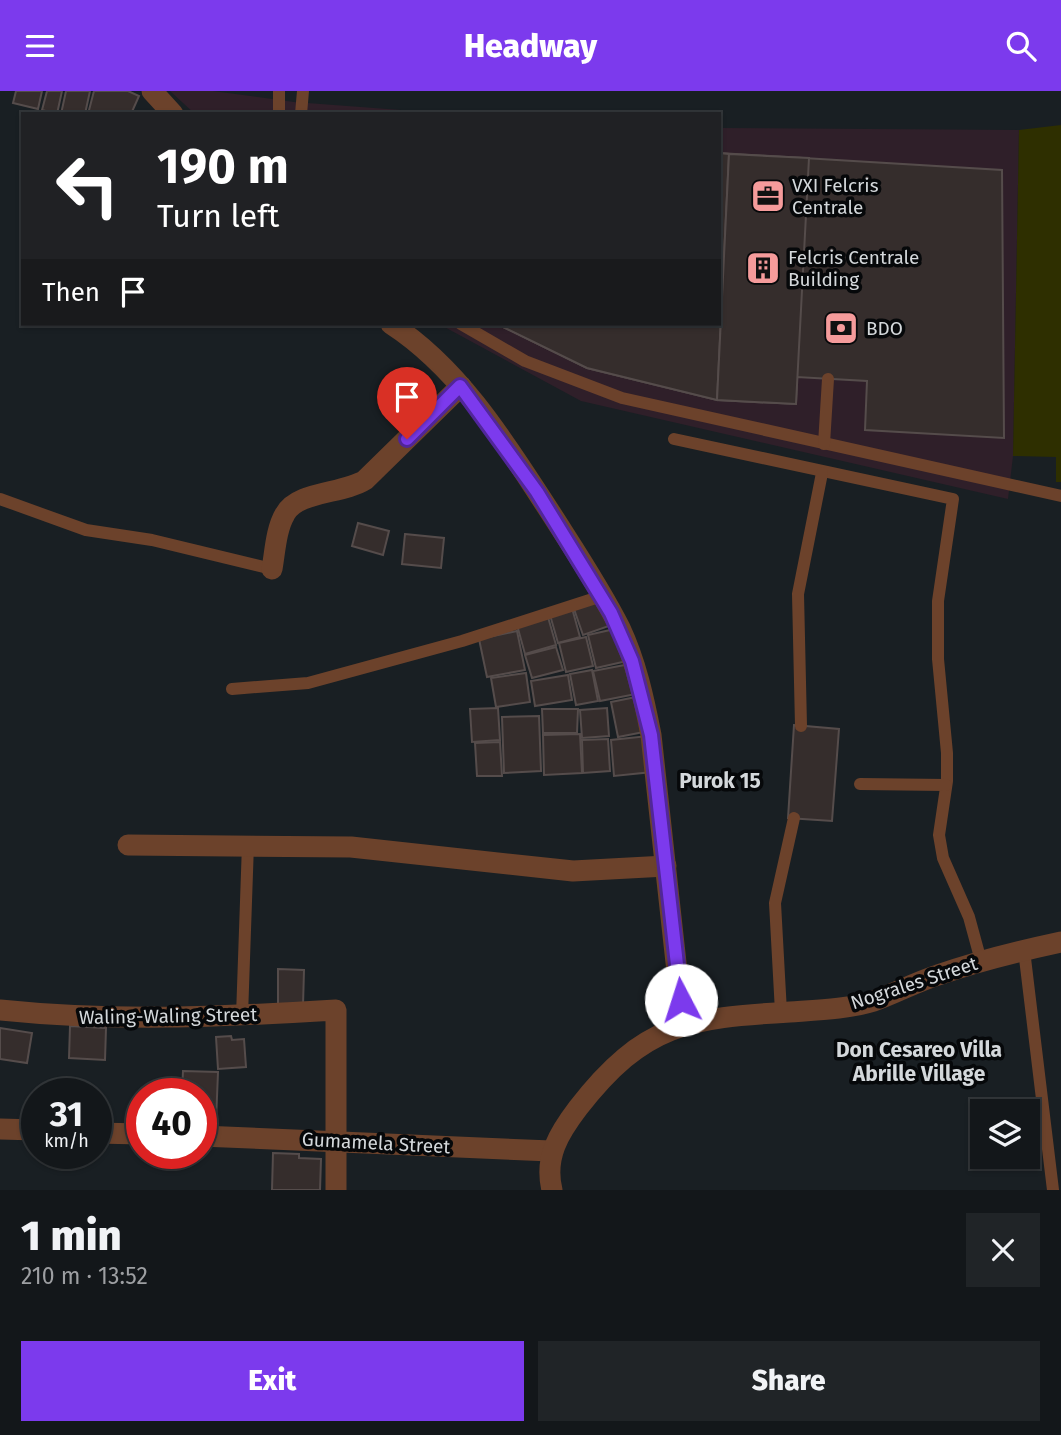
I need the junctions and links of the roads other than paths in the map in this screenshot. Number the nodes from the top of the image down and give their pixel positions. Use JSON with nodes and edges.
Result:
{"nodes":[{"id":1,"x":152,"y":91,"type":"edge"},
{"id":2,"x":279,"y":91,"type":"edge"},
{"id":3,"x":303,"y":91,"type":"edge"},
{"id":4,"x":171,"y":112,"type":"edge"},
{"id":5,"x":279,"y":112,"type":"edge"},
{"id":6,"x":301,"y":112,"type":"edge"},
{"id":7,"x":394,"y":326,"type":"edge"},
{"id":8,"x":464,"y":326,"type":"edge"},
{"id":9,"x":828,"y":379,"type":"dead end"},
{"id":10,"x":460,"y":386,"type":"junction"},
{"id":11,"x":674,"y":439,"type":"dead end"},
{"id":12,"x":824,"y":444,"type":"junction"},
{"id":13,"x":822,"y":473,"type":"junction"},
{"id":14,"x":1061,"y":496,"type":"edge"},
{"id":15,"x":0,"y":499,"type":"edge"},
{"id":16,"x":272,"y":569,"type":"joint"},
{"id":17,"x":602,"y":596,"type":"junction"},
{"id":18,"x":232,"y":689,"type":"dead end"},
{"id":19,"x":801,"y":726,"type":"dead end"},
{"id":20,"x":860,"y":783,"type":"dead end"},
{"id":21,"x":946,"y":785,"type":"junction"},
{"id":22,"x":794,"y":818,"type":"dead end"},
{"id":23,"x":248,"y":844,"type":"junction"},
{"id":24,"x":128,"y":845,"type":"dead end"},
{"id":25,"x":666,"y":866,"type":"junction"},
{"id":26,"x":1061,"y":941,"type":"edge"},
{"id":27,"x":1024,"y":950,"type":"junction"},
{"id":28,"x":981,"y":961,"type":"junction"},
{"id":29,"x":0,"y":1010,"type":"edge"},
{"id":30,"x":781,"y":1012,"type":"junction"},
{"id":31,"x":242,"y":1016,"type":"junction"},
{"id":32,"x":683,"y":1026,"type":"junction"},
{"id":33,"x":0,"y":1129,"type":"edge"},
{"id":34,"x":21,"y":1130,"type":"edge"},
{"id":35,"x":217,"y":1137,"type":"edge"},
{"id":36,"x":337,"y":1141,"type":"junction"},
{"id":37,"x":551,"y":1151,"type":"junction"},
{"id":38,"x":336,"y":1190,"type":"edge"},
{"id":39,"x":552,"y":1190,"type":"edge"},
{"id":40,"x":1053,"y":1190,"type":"edge"}],
"edges":[{"from":1,"to":4,"type":"street"},
{"from":2,"to":5,"type":"lane"},
{"from":3,"to":6,"type":"lane"},
{"from":7,"to":10,"type":"street"},
{"from":8,"to":12,"type":"lane"},
{"from":9,"to":12,"type":"lane"},
{"from":10,"to":16,"type":"street"},
{"from":10,"to":17,"type":"street"},
{"from":11,"to":13,"type":"lane"},
{"from":12,"to":14,"type":"lane"},
{"from":13,"to":19,"type":"lane"},
{"from":13,"to":21,"type":"lane"},
{"from":15,"to":16,"type":"lane"},
{"from":17,"to":18,"type":"lane"},
{"from":17,"to":25,"type":"street"},
{"from":20,"to":21,"type":"lane"},
{"from":21,"to":28,"type":"lane"},
{"from":22,"to":30,"type":"lane"},
{"from":23,"to":24,"type":"street"},
{"from":23,"to":25,"type":"street"},
{"from":23,"to":31,"type":"lane"},
{"from":25,"to":32,"type":"street"},
{"from":26,"to":27,"type":"street","name":"Nograles Street"},
{"from":27,"to":28,"type":"street","name":"Nograles Street"},
{"from":27,"to":40,"type":"lane"},
{"from":28,"to":30,"type":"street","name":"Nograles Street"},
{"from":29,"to":31,"type":"street","name":"Waling-Waling Street"},
{"from":30,"to":32,"type":"street","name":"Nograles Street"},
{"from":31,"to":36,"type":"street","name":"Waling-Waling Street"},
{"from":32,"to":37,"type":"street","name":"Nograles Street"},
{"from":33,"to":34,"type":"street"},
{"from":35,"to":36,"type":"street","name":"Gumamela Street"},
{"from":36,"to":37,"type":"street","name":"Gumamela Street"},
{"from":36,"to":38,"type":"street"},
{"from":37,"to":39,"type":"street"}]}
